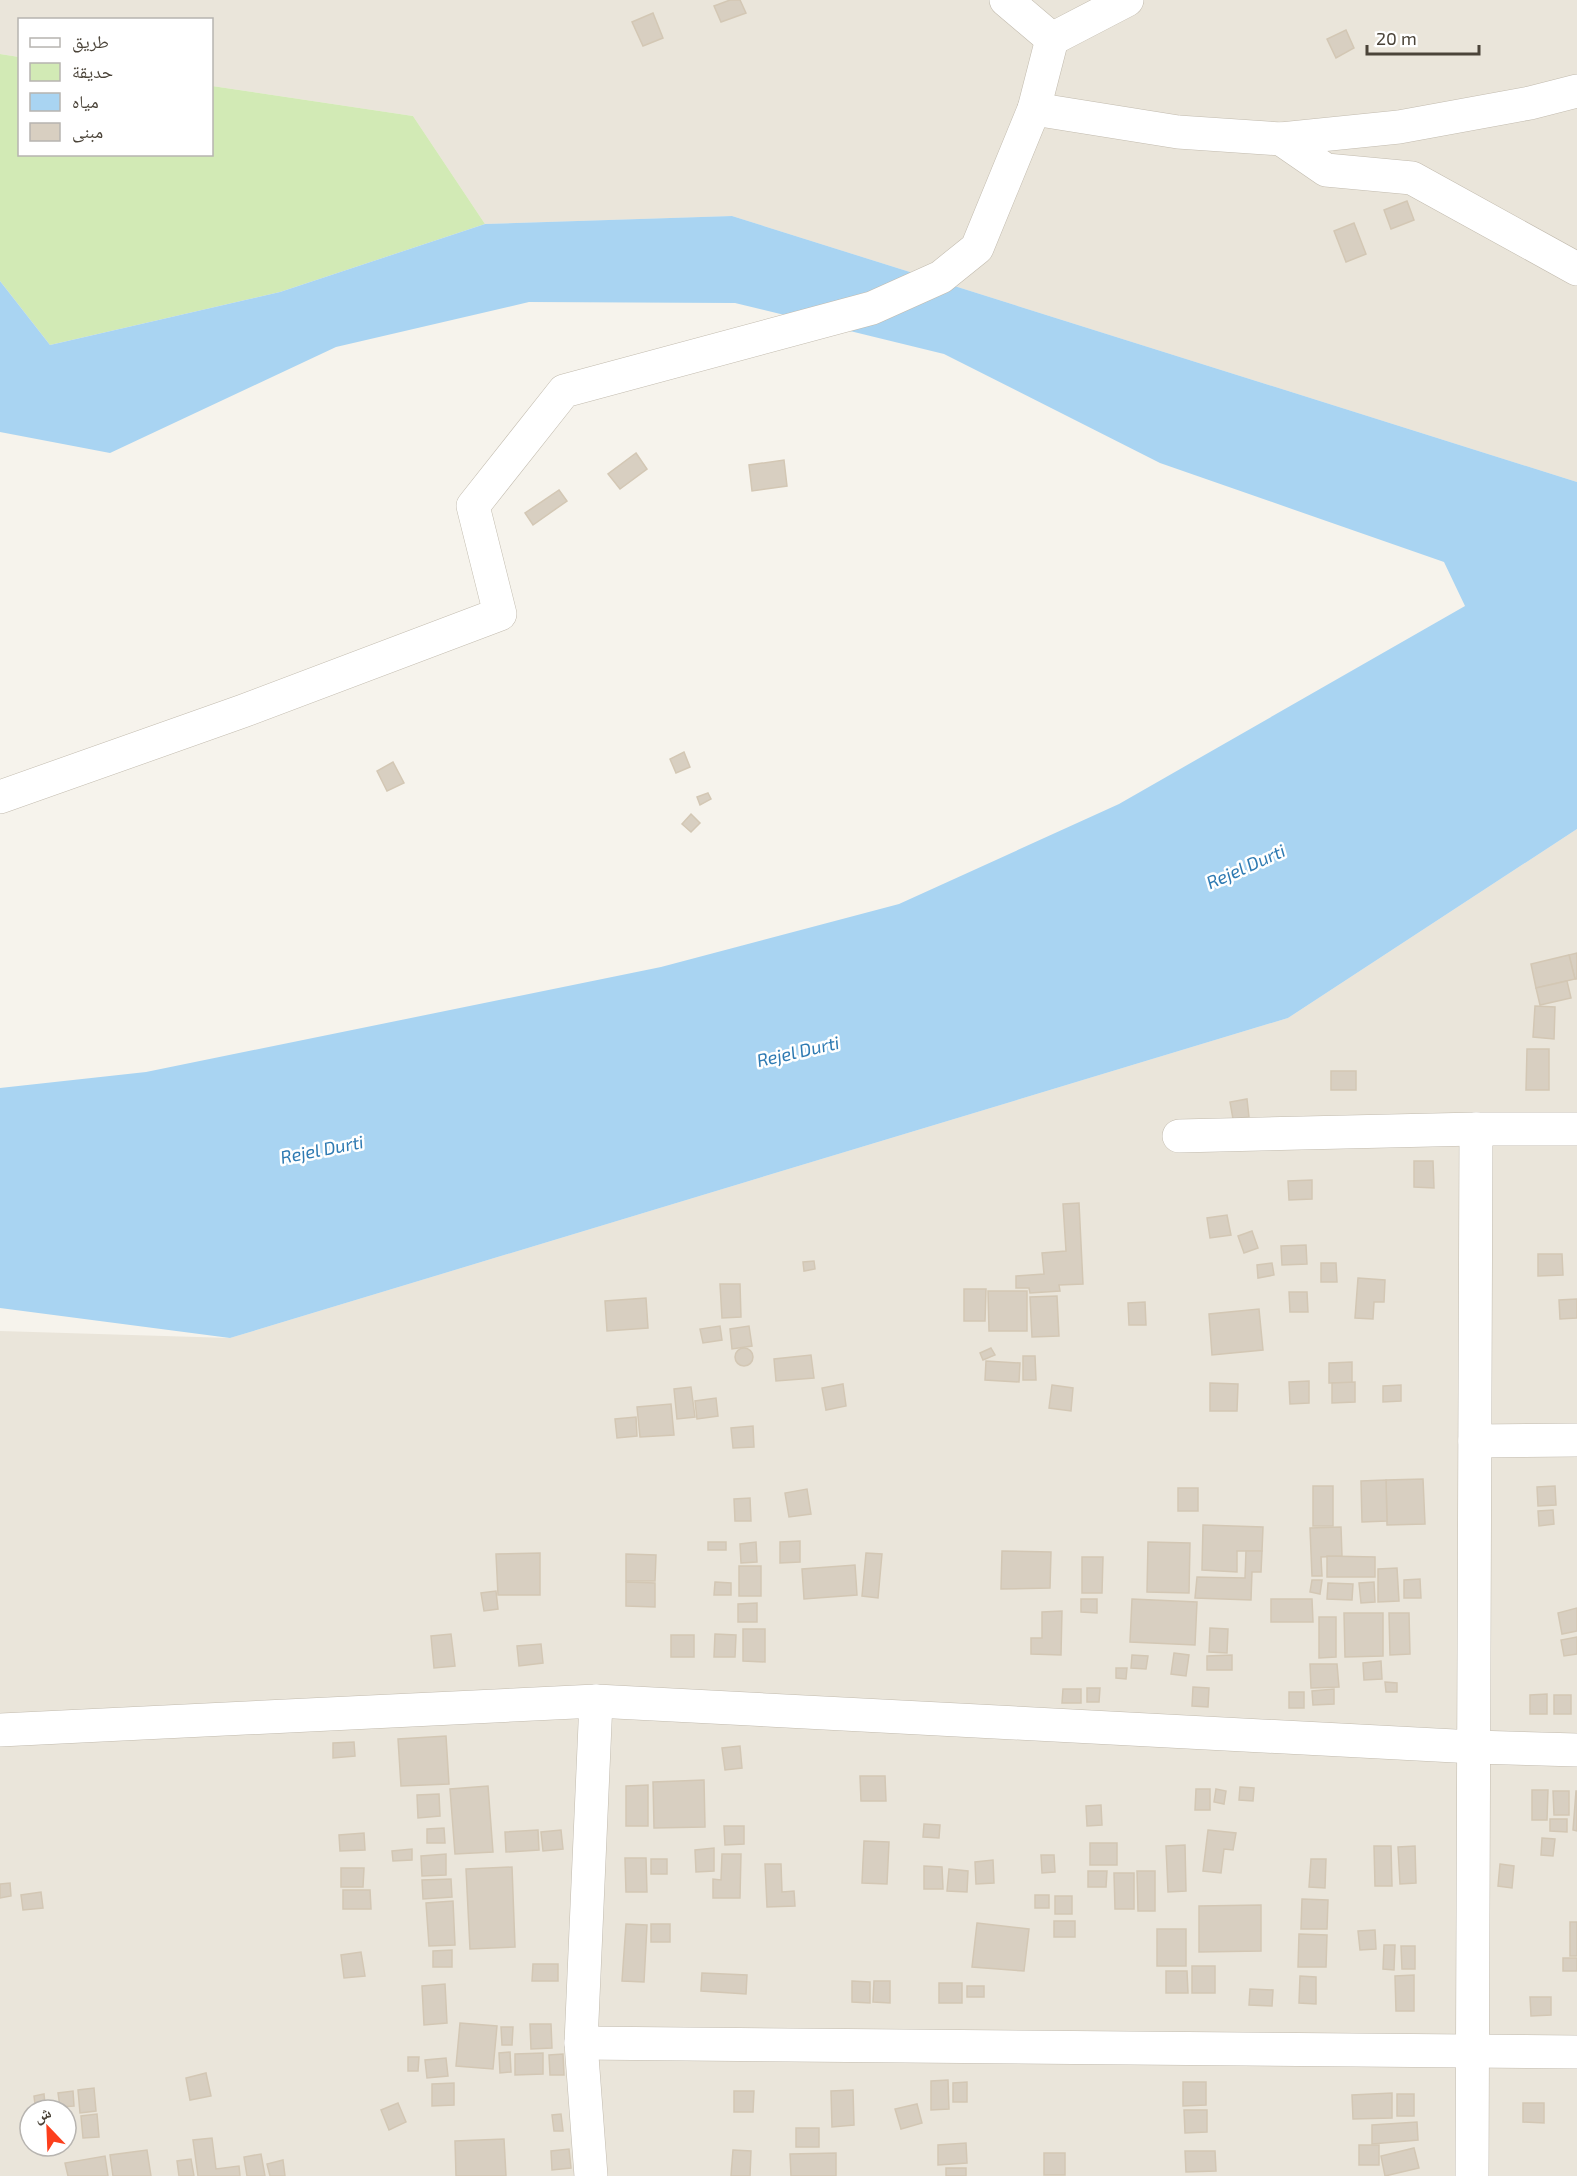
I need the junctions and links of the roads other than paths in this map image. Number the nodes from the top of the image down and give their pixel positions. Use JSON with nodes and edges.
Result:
{"nodes":[{"id":1,"x":1006,"y":0,"type":"edge"},
{"id":2,"x":1127,"y":0,"type":"edge"},
{"id":3,"x":1052,"y":39,"type":"junction"},
{"id":4,"x":1577,"y":91,"type":"edge"},
{"id":5,"x":1034,"y":109,"type":"junction"},
{"id":6,"x":1281,"y":139,"type":"junction"},
{"id":7,"x":1577,"y":269,"type":"edge"},
{"id":8,"x":0,"y":797,"type":"edge"},
{"id":9,"x":1476,"y":1129,"type":"junction"},
{"id":10,"x":1577,"y":1129,"type":"edge"},
{"id":11,"x":1179,"y":1136,"type":"dead end"},
{"id":12,"x":1577,"y":1440,"type":"edge"},
{"id":13,"x":1475,"y":1441,"type":"junction"},
{"id":14,"x":596,"y":1701,"type":"junction"},
{"id":15,"x":0,"y":1730,"type":"edge"},
{"id":16,"x":1474,"y":1747,"type":"junction"},
{"id":17,"x":1577,"y":1750,"type":"edge"},
{"id":18,"x":581,"y":2043,"type":"junction"},
{"id":19,"x":1473,"y":2050,"type":"junction"},
{"id":20,"x":1577,"y":2052,"type":"edge"},
{"id":21,"x":591,"y":2176,"type":"edge"},
{"id":22,"x":1472,"y":2176,"type":"edge"}],
"edges":[{"from":1,"to":3,"type":"street"},
{"from":2,"to":3,"type":"street"},
{"from":3,"to":5,"type":"street"},
{"from":4,"to":6,"type":"street"},
{"from":5,"to":6,"type":"street"},
{"from":5,"to":8,"type":"street"},
{"from":6,"to":7,"type":"street"},
{"from":9,"to":10,"type":"street"},
{"from":9,"to":11,"type":"street"},
{"from":9,"to":13,"type":"street"},
{"from":12,"to":13,"type":"street"},
{"from":13,"to":16,"type":"street"},
{"from":14,"to":15,"type":"street"},
{"from":14,"to":16,"type":"street"},
{"from":14,"to":18,"type":"street"},
{"from":16,"to":17,"type":"street"},
{"from":16,"to":19,"type":"street"},
{"from":18,"to":19,"type":"street"},
{"from":18,"to":21,"type":"street"},
{"from":19,"to":20,"type":"street"},
{"from":19,"to":22,"type":"street"}]}
